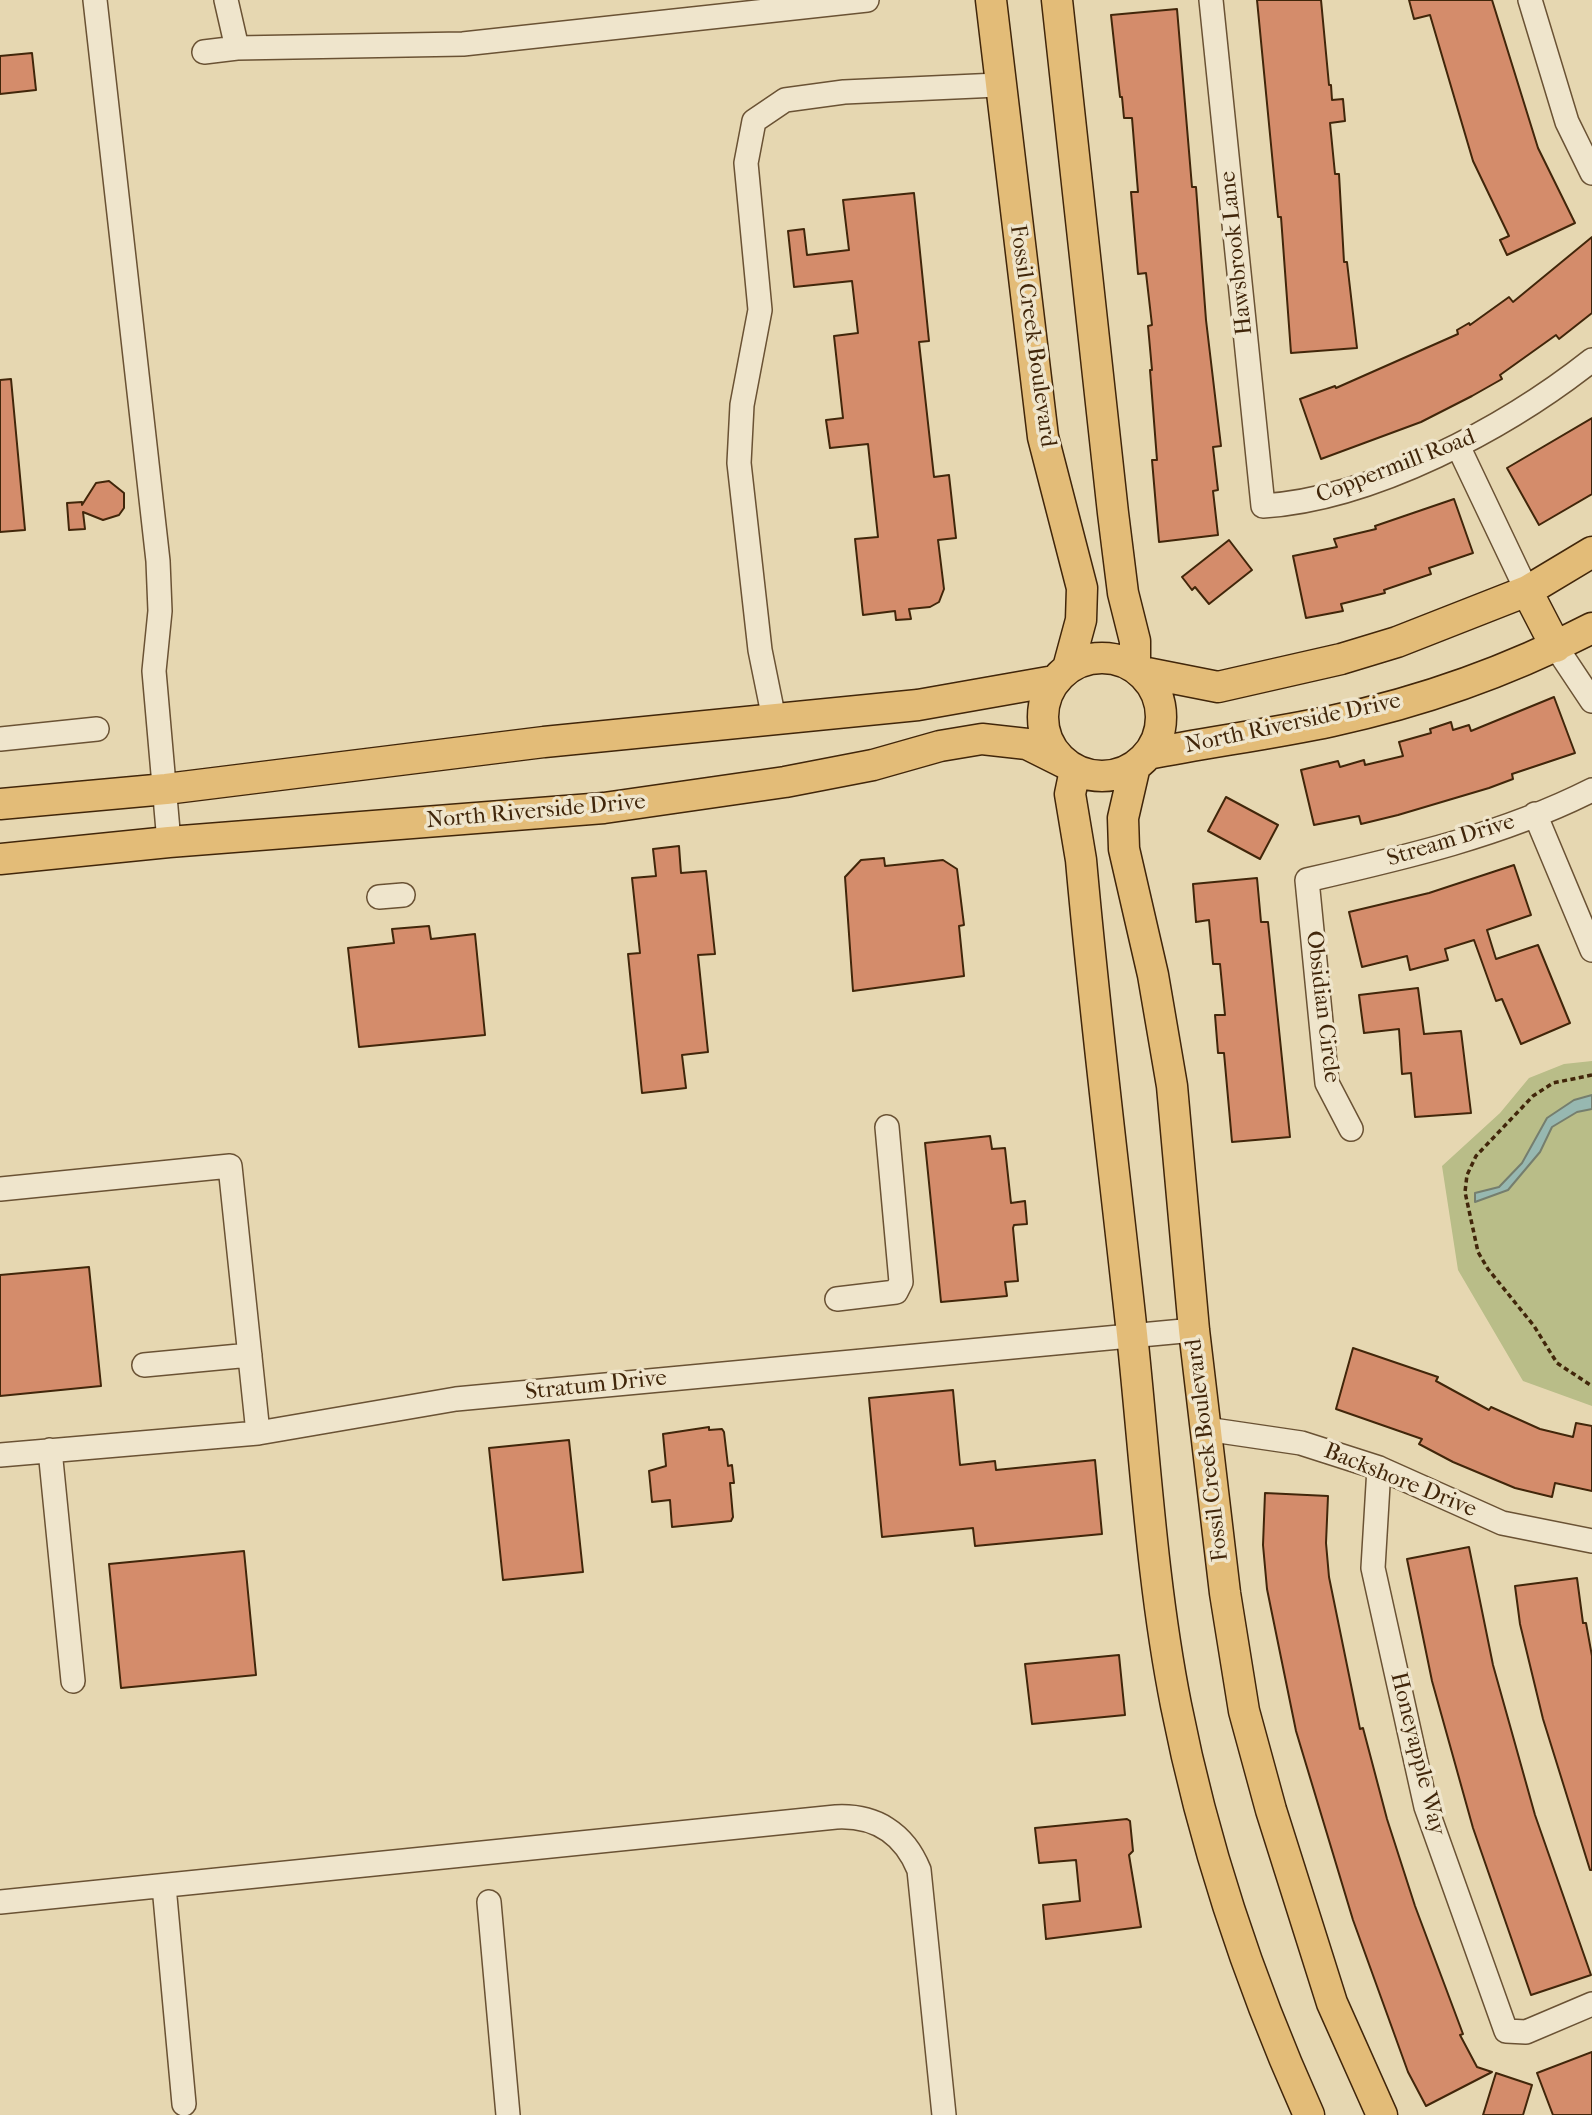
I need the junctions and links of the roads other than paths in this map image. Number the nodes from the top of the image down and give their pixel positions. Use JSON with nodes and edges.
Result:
{"nodes":[{"id":1,"x":95,"y":0,"type":"edge"},
{"id":2,"x":226,"y":0,"type":"edge"},
{"id":3,"x":867,"y":0,"type":"edge"},
{"id":4,"x":991,"y":0,"type":"edge"},
{"id":5,"x":1057,"y":0,"type":"edge"},
{"id":6,"x":1211,"y":0,"type":"edge"},
{"id":7,"x":1530,"y":0,"type":"edge"},
{"id":8,"x":237,"y":48,"type":"junction"},
{"id":9,"x":204,"y":52,"type":"dead end"},
{"id":10,"x":998,"y":85,"type":"junction"},
{"id":11,"x":1592,"y":173,"type":"edge"},
{"id":12,"x":1592,"y":360,"type":"edge"},
{"id":13,"x":1458,"y":446,"type":"junction"},
{"id":14,"x":1263,"y":506,"type":"joint"},
{"id":15,"x":1592,"y":552,"type":"edge"},
{"id":16,"x":1527,"y":591,"type":"junction"},
{"id":17,"x":1592,"y":628,"type":"edge"},
{"id":18,"x":1556,"y":647,"type":"junction"},
{"id":19,"x":1138,"y":669,"type":"junction"},
{"id":20,"x":1061,"y":674,"type":"junction"},
{"id":21,"x":1592,"y":701,"type":"edge"},
{"id":22,"x":774,"y":719,"type":"junction"},
{"id":23,"x":97,"y":729,"type":"dead end"},
{"id":24,"x":0,"y":739,"type":"edge"},
{"id":25,"x":1142,"y":760,"type":"junction"},
{"id":26,"x":1069,"y":766,"type":"junction"},
{"id":27,"x":166,"y":789,"type":"junction"},
{"id":28,"x":1592,"y":790,"type":"edge"},
{"id":29,"x":0,"y":804,"type":"edge"},
{"id":30,"x":1535,"y":814,"type":"junction"},
{"id":31,"x":169,"y":842,"type":"junction"},
{"id":32,"x":0,"y":859,"type":"edge"},
{"id":33,"x":1307,"y":880,"type":"joint"},
{"id":34,"x":403,"y":895,"type":"dead end"},
{"id":35,"x":379,"y":897,"type":"dead end"},
{"id":36,"x":1592,"y":950,"type":"edge"},
{"id":37,"x":887,"y":1127,"type":"dead end"},
{"id":38,"x":1351,"y":1129,"type":"dead end"},
{"id":39,"x":0,"y":1189,"type":"edge"},
{"id":40,"x":837,"y":1299,"type":"dead end"},
{"id":41,"x":1194,"y":1330,"type":"junction"},
{"id":42,"x":1132,"y":1337,"type":"junction"},
{"id":43,"x":250,"y":1355,"type":"junction"},
{"id":44,"x":144,"y":1365,"type":"dead end"},
{"id":45,"x":1206,"y":1429,"type":"junction"},
{"id":46,"x":258,"y":1433,"type":"junction"},
{"id":47,"x":50,"y":1450,"type":"junction"},
{"id":48,"x":0,"y":1455,"type":"edge"},
{"id":49,"x":1379,"y":1468,"type":"junction"},
{"id":50,"x":1592,"y":1541,"type":"edge"},
{"id":51,"x":73,"y":1681,"type":"dead end"},
{"id":52,"x":164,"y":1885,"type":"junction"},
{"id":53,"x":0,"y":1902,"type":"edge"},
{"id":54,"x":489,"y":1902,"type":"dead end"},
{"id":55,"x":1592,"y":2004,"type":"edge"},
{"id":56,"x":184,"y":2104,"type":"dead end"},
{"id":57,"x":508,"y":2115,"type":"edge"},
{"id":58,"x":944,"y":2115,"type":"edge"},
{"id":59,"x":1309,"y":2115,"type":"edge"},
{"id":60,"x":1382,"y":2115,"type":"edge"}],
"edges":[{"from":1,"to":27,"type":"street"},
{"from":2,"to":8,"type":"street"},
{"from":3,"to":8,"type":"street"},
{"from":4,"to":10,"type":"main road","name":"Fossil Creek Boulevard"},
{"from":5,"to":19,"type":"main road"},
{"from":6,"to":14,"type":"street","name":"Hawsbrook Lane"},
{"from":7,"to":11,"type":"street"},
{"from":8,"to":9,"type":"street"},
{"from":10,"to":20,"type":"main road","name":"Fossil Creek Boulevard"},
{"from":10,"to":22,"type":"street"},
{"from":12,"to":13,"type":"street","name":"Coppermill Road"},
{"from":13,"to":14,"type":"street","name":"Coppermill Road"},
{"from":13,"to":16,"type":"street"},
{"from":15,"to":16,"type":"main road"},
{"from":16,"to":18,"type":"main road"},
{"from":16,"to":19,"type":"main road"},
{"from":17,"to":18,"type":"main road","name":"North Riverside Drive"},
{"from":18,"to":21,"type":"street"},
{"from":18,"to":25,"type":"main road","name":"North Riverside Drive"},
{"from":19,"to":20,"type":"main road"},
{"from":19,"to":25,"type":"main road"},
{"from":20,"to":22,"type":"main road"},
{"from":20,"to":26,"type":"main road"},
{"from":22,"to":27,"type":"main road"},
{"from":23,"to":24,"type":"street"},
{"from":25,"to":26,"type":"main road"},
{"from":25,"to":41,"type":"main road","name":"Fossil Creek Boulevard"},
{"from":26,"to":31,"type":"main road","name":"North Riverside Drive"},
{"from":26,"to":42,"type":"main road"},
{"from":27,"to":29,"type":"main road"},
{"from":27,"to":31,"type":"street"},
{"from":28,"to":30,"type":"street","name":"Stream Drive"},
{"from":30,"to":33,"type":"street","name":"Stream Drive"},
{"from":30,"to":36,"type":"street"},
{"from":31,"to":32,"type":"main road","name":"North Riverside Drive"},
{"from":33,"to":38,"type":"street","name":"Obsidian Circle"},
{"from":34,"to":35,"type":"street"},
{"from":37,"to":40,"type":"street"},
{"from":39,"to":43,"type":"street"},
{"from":41,"to":42,"type":"street","name":"Stratum Drive"},
{"from":41,"to":45,"type":"main road","name":"Fossil Creek Boulevard"},
{"from":42,"to":46,"type":"street","name":"Stratum Drive"},
{"from":42,"to":59,"type":"main road"},
{"from":43,"to":44,"type":"street"},
{"from":43,"to":46,"type":"street"},
{"from":45,"to":49,"type":"street","name":"Backshore Drive"},
{"from":45,"to":60,"type":"main road","name":"Fossil Creek Boulevard"},
{"from":46,"to":47,"type":"street","name":"Stratum Drive"},
{"from":47,"to":48,"type":"street","name":"Stratum Drive"},
{"from":47,"to":51,"type":"street"},
{"from":49,"to":50,"type":"street","name":"Backshore Drive"},
{"from":49,"to":55,"type":"street","name":"Honeyapple Way"},
{"from":52,"to":53,"type":"street"},
{"from":52,"to":56,"type":"street"},
{"from":52,"to":58,"type":"street"},
{"from":54,"to":57,"type":"street"}]}
